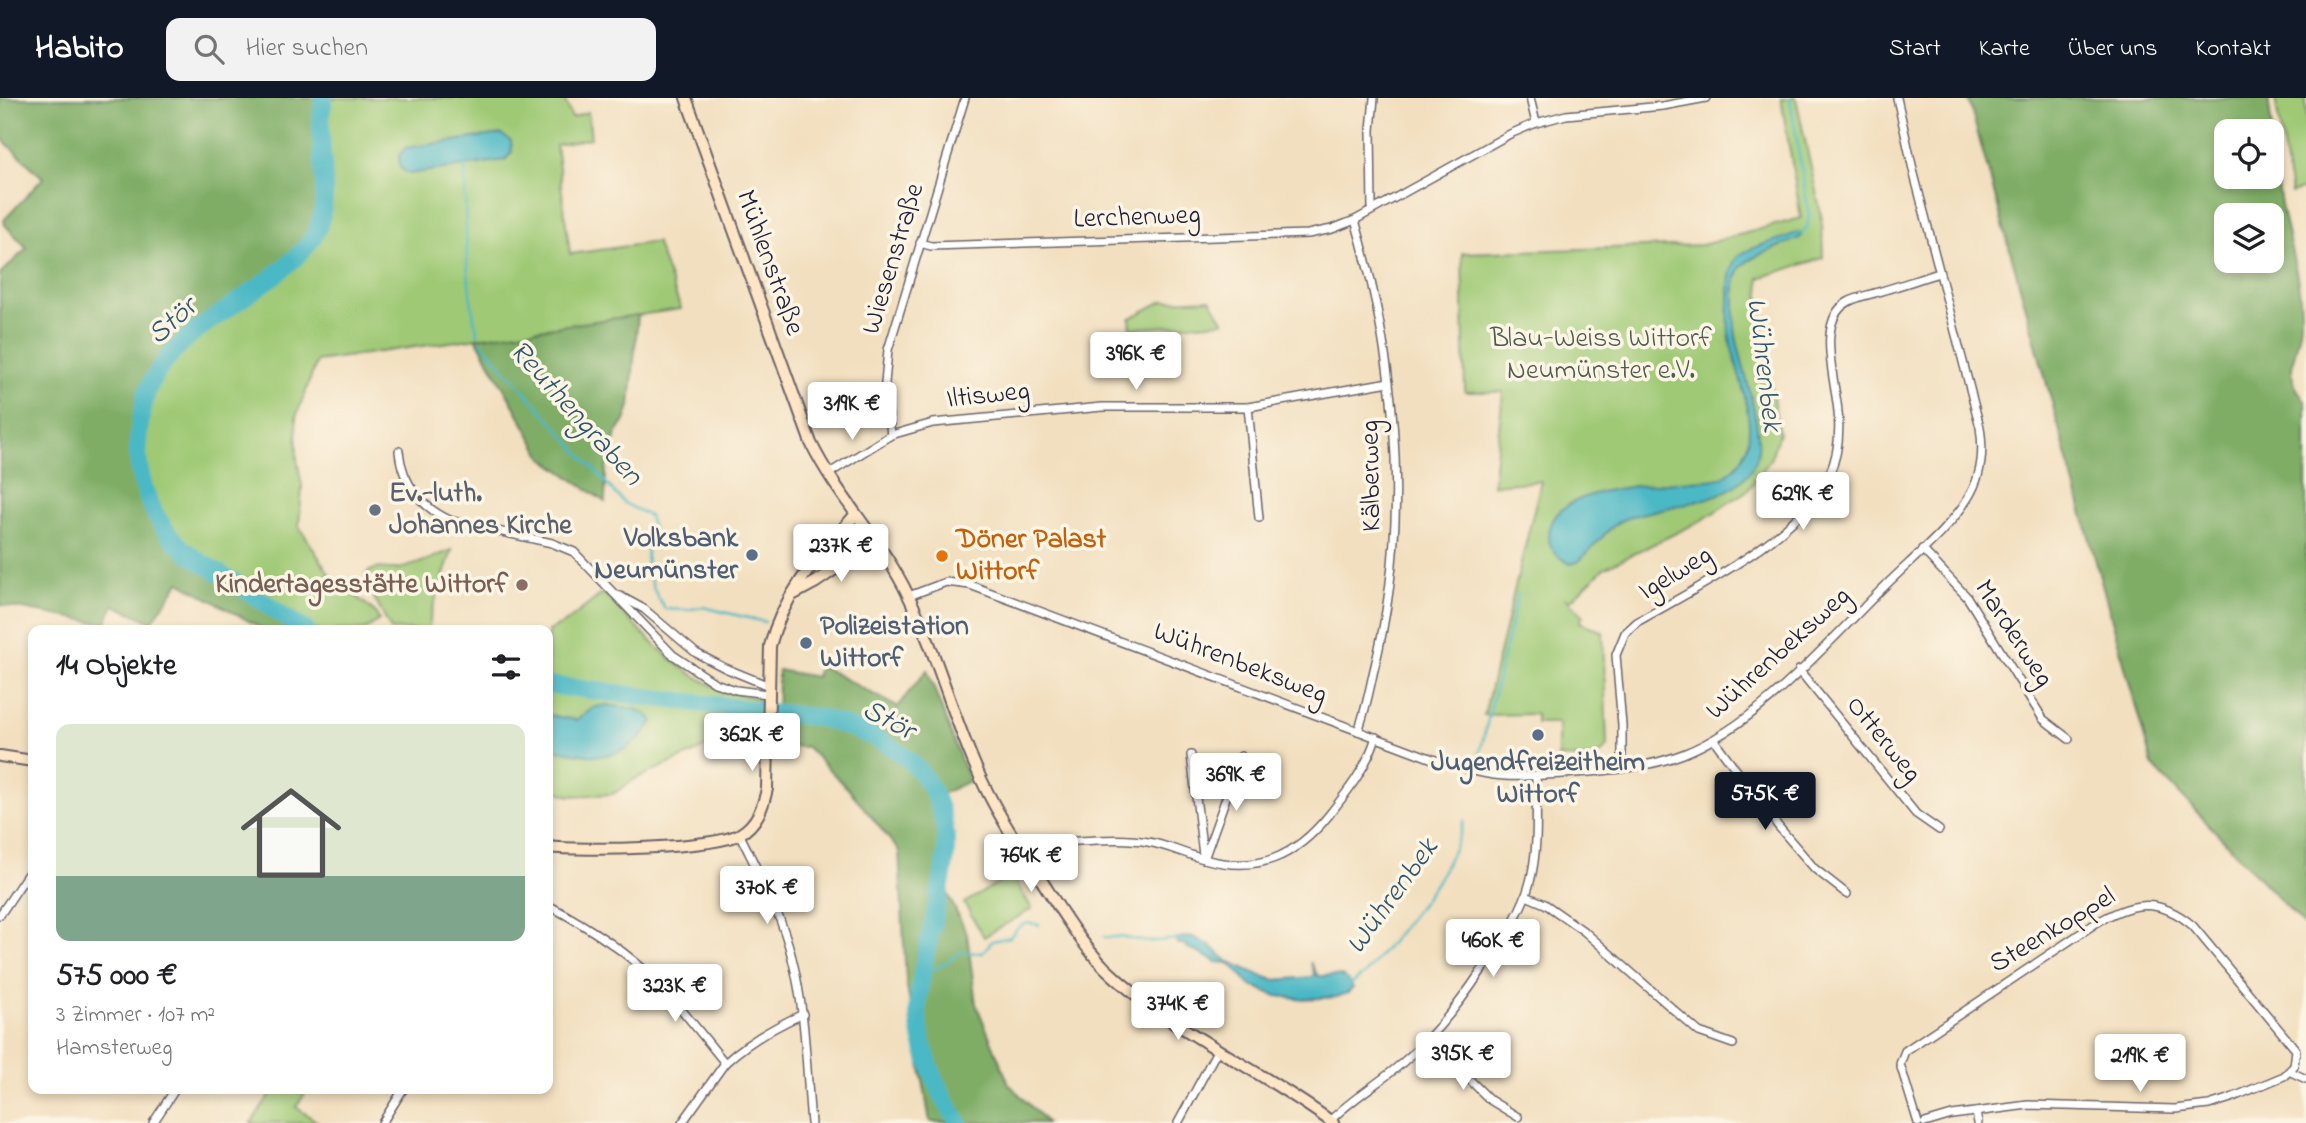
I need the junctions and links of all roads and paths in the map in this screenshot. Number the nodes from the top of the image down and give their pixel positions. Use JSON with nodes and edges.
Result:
{"nodes":[{"id":1,"x":686,"y":98,"type":"edge"},
{"id":2,"x":965,"y":98,"type":"edge"},
{"id":3,"x":1374,"y":98,"type":"edge"},
{"id":4,"x":1530,"y":98,"type":"edge"},
{"id":5,"x":1706,"y":98,"type":"edge"},
{"id":6,"x":1897,"y":98,"type":"edge"},
{"id":7,"x":1536,"y":123,"type":"junction"},
{"id":8,"x":1372,"y":210,"type":"junction"},
{"id":9,"x":1355,"y":220,"type":"junction"},
{"id":10,"x":920,"y":243,"type":"junction"},
{"id":11,"x":1939,"y":272,"type":"junction"},
{"id":12,"x":1389,"y":382,"type":"junction"},
{"id":13,"x":1248,"y":407,"type":"junction"},
{"id":14,"x":891,"y":435,"type":"junction"},
{"id":15,"x":399,"y":451,"type":"dead end"},
{"id":16,"x":828,"y":474,"type":"junction"},
{"id":17,"x":855,"y":515,"type":"junction"},
{"id":18,"x":1259,"y":518,"type":"dead end"},
{"id":19,"x":875,"y":542,"type":"junction"},
{"id":20,"x":1922,"y":549,"type":"junction"},
{"id":21,"x":615,"y":593,"type":"junction"},
{"id":22,"x":909,"y":596,"type":"junction"},
{"id":23,"x":789,"y":597,"type":"junction"},
{"id":24,"x":1799,"y":670,"type":"junction"},
{"id":25,"x":768,"y":693,"type":"junction"},
{"id":26,"x":1358,"y":731,"type":"junction"},
{"id":27,"x":1376,"y":737,"type":"junction"},
{"id":28,"x":2069,"y":739,"type":"dead end"},
{"id":29,"x":1714,"y":740,"type":"junction"},
{"id":30,"x":1191,"y":755,"type":"dead end"},
{"id":31,"x":0,"y":756,"type":"edge"},
{"id":32,"x":1241,"y":756,"type":"dead end"},
{"id":33,"x":28,"y":760,"type":"edge"},
{"id":34,"x":1622,"y":769,"type":"junction"},
{"id":35,"x":1536,"y":775,"type":"junction"},
{"id":36,"x":1939,"y":830,"type":"dead end"},
{"id":37,"x":740,"y":835,"type":"junction"},
{"id":38,"x":553,"y":847,"type":"edge"},
{"id":39,"x":1023,"y":852,"type":"junction"},
{"id":40,"x":1204,"y":859,"type":"junction"},
{"id":41,"x":28,"y":873,"type":"edge"},
{"id":42,"x":1847,"y":894,"type":"dead end"},
{"id":43,"x":1526,"y":896,"type":"junction"},
{"id":44,"x":553,"y":908,"type":"edge"},
{"id":45,"x":0,"y":915,"type":"edge"},
{"id":46,"x":803,"y":1014,"type":"junction"},
{"id":47,"x":1429,"y":1039,"type":"junction"},
{"id":48,"x":1733,"y":1044,"type":"dead end"},
{"id":49,"x":2305,"y":1047,"type":"edge"},
{"id":50,"x":1218,"y":1049,"type":"junction"},
{"id":51,"x":2296,"y":1050,"type":"junction"},
{"id":52,"x":726,"y":1063,"type":"junction"},
{"id":53,"x":2291,"y":1072,"type":"junction"},
{"id":54,"x":2306,"y":1079,"type":"edge"},
{"id":55,"x":172,"y":1094,"type":"edge"},
{"id":56,"x":400,"y":1094,"type":"edge"},
{"id":57,"x":1976,"y":1112,"type":"junction"},
{"id":58,"x":1518,"y":1116,"type":"dead end"},
{"id":59,"x":1331,"y":1122,"type":"edge"},
{"id":60,"x":153,"y":1123,"type":"edge"},
{"id":61,"x":382,"y":1123,"type":"edge"},
{"id":62,"x":682,"y":1123,"type":"edge"},
{"id":63,"x":811,"y":1123,"type":"edge"},
{"id":64,"x":1178,"y":1123,"type":"edge"},
{"id":65,"x":1918,"y":1123,"type":"edge"},
{"id":66,"x":1925,"y":1123,"type":"edge"},
{"id":67,"x":1978,"y":1123,"type":"edge"}],
"edges":[{"from":1,"to":16,"type":"street","name":"Mühlenstraße"},
{"from":2,"to":10,"type":"street","name":"Wiesenstraße"},
{"from":3,"to":8,"type":"street"},
{"from":4,"to":7,"type":"street"},
{"from":5,"to":7,"type":"street","name":"Lerchenweg"},
{"from":6,"to":11,"type":"street","name":"Wührenbeksweg"},
{"from":7,"to":8,"type":"street","name":"Lerchenweg"},
{"from":8,"to":9,"type":"street","name":"Lerchenweg"},
{"from":9,"to":10,"type":"street","name":"Lerchenweg"},
{"from":9,"to":12,"type":"street","name":"Kälberweg"},
{"from":10,"to":14,"type":"street","name":"Wiesenstraße"},
{"from":11,"to":20,"type":"street","name":"Wührenbeksweg"},
{"from":11,"to":34,"type":"street","name":"Igelweg"},
{"from":12,"to":13,"type":"street","name":"Iltisweg"},
{"from":12,"to":26,"type":"street","name":"Kälberweg"},
{"from":13,"to":14,"type":"street","name":"Iltisweg"},
{"from":13,"to":18,"type":"street"},
{"from":14,"to":16,"type":"street","name":"Iltisweg"},
{"from":15,"to":21,"type":"street"},
{"from":16,"to":17,"type":"street","name":"Mühlenstraße"},
{"from":17,"to":19,"type":"street","name":"Mühlenstraße"},
{"from":17,"to":23,"type":"street"},
{"from":19,"to":22,"type":"street","name":"Mühlenstraße"},
{"from":19,"to":23,"type":"street"},
{"from":20,"to":24,"type":"street","name":"Wührenbeksweg"},
{"from":20,"to":28,"type":"street","name":"Marderweg"},
{"from":21,"to":25,"type":"street"},
{"from":21,"to":25,"type":"street"},
{"from":22,"to":26,"type":"street","name":"Wührenbeksweg"},
{"from":22,"to":39,"type":"street","name":"Mühlenstraße"},
{"from":23,"to":25,"type":"street"},
{"from":24,"to":29,"type":"street","name":"Wührenbeksweg"},
{"from":24,"to":36,"type":"street","name":"Otterweg"},
{"from":25,"to":37,"type":"street"},
{"from":26,"to":27,"type":"street","name":"Wührenbeksweg"},
{"from":27,"to":35,"type":"street","name":"Wührenbeksweg"},
{"from":27,"to":40,"type":"street"},
{"from":29,"to":34,"type":"street","name":"Wührenbeksweg"},
{"from":29,"to":42,"type":"street"},
{"from":30,"to":40,"type":"street"},
{"from":31,"to":33,"type":"street"},
{"from":32,"to":40,"type":"street"},
{"from":34,"to":35,"type":"street","name":"Wührenbeksweg"},
{"from":35,"to":43,"type":"street"},
{"from":37,"to":38,"type":"street"},
{"from":37,"to":46,"type":"street"},
{"from":39,"to":40,"type":"street"},
{"from":39,"to":50,"type":"street","name":"Mühlenstraße"},
{"from":41,"to":45,"type":"street"},
{"from":43,"to":47,"type":"street"},
{"from":43,"to":48,"type":"street"},
{"from":44,"to":52,"type":"street"},
{"from":46,"to":52,"type":"street"},
{"from":46,"to":63,"type":"street"},
{"from":47,"to":58,"type":"street"},
{"from":47,"to":59,"type":"street"},
{"from":49,"to":51,"type":"street"},
{"from":50,"to":59,"type":"street","name":"Mühlenstraße"},
{"from":50,"to":64,"type":"street"},
{"from":51,"to":53,"type":"street"},
{"from":51,"to":65,"type":"street","name":"Steenkoppel"},
{"from":52,"to":62,"type":"street"},
{"from":53,"to":54,"type":"street"},
{"from":53,"to":57,"type":"street"},
{"from":55,"to":60,"type":"street"},
{"from":56,"to":61,"type":"street"},
{"from":57,"to":66,"type":"street"},
{"from":57,"to":67,"type":"street"}]}
